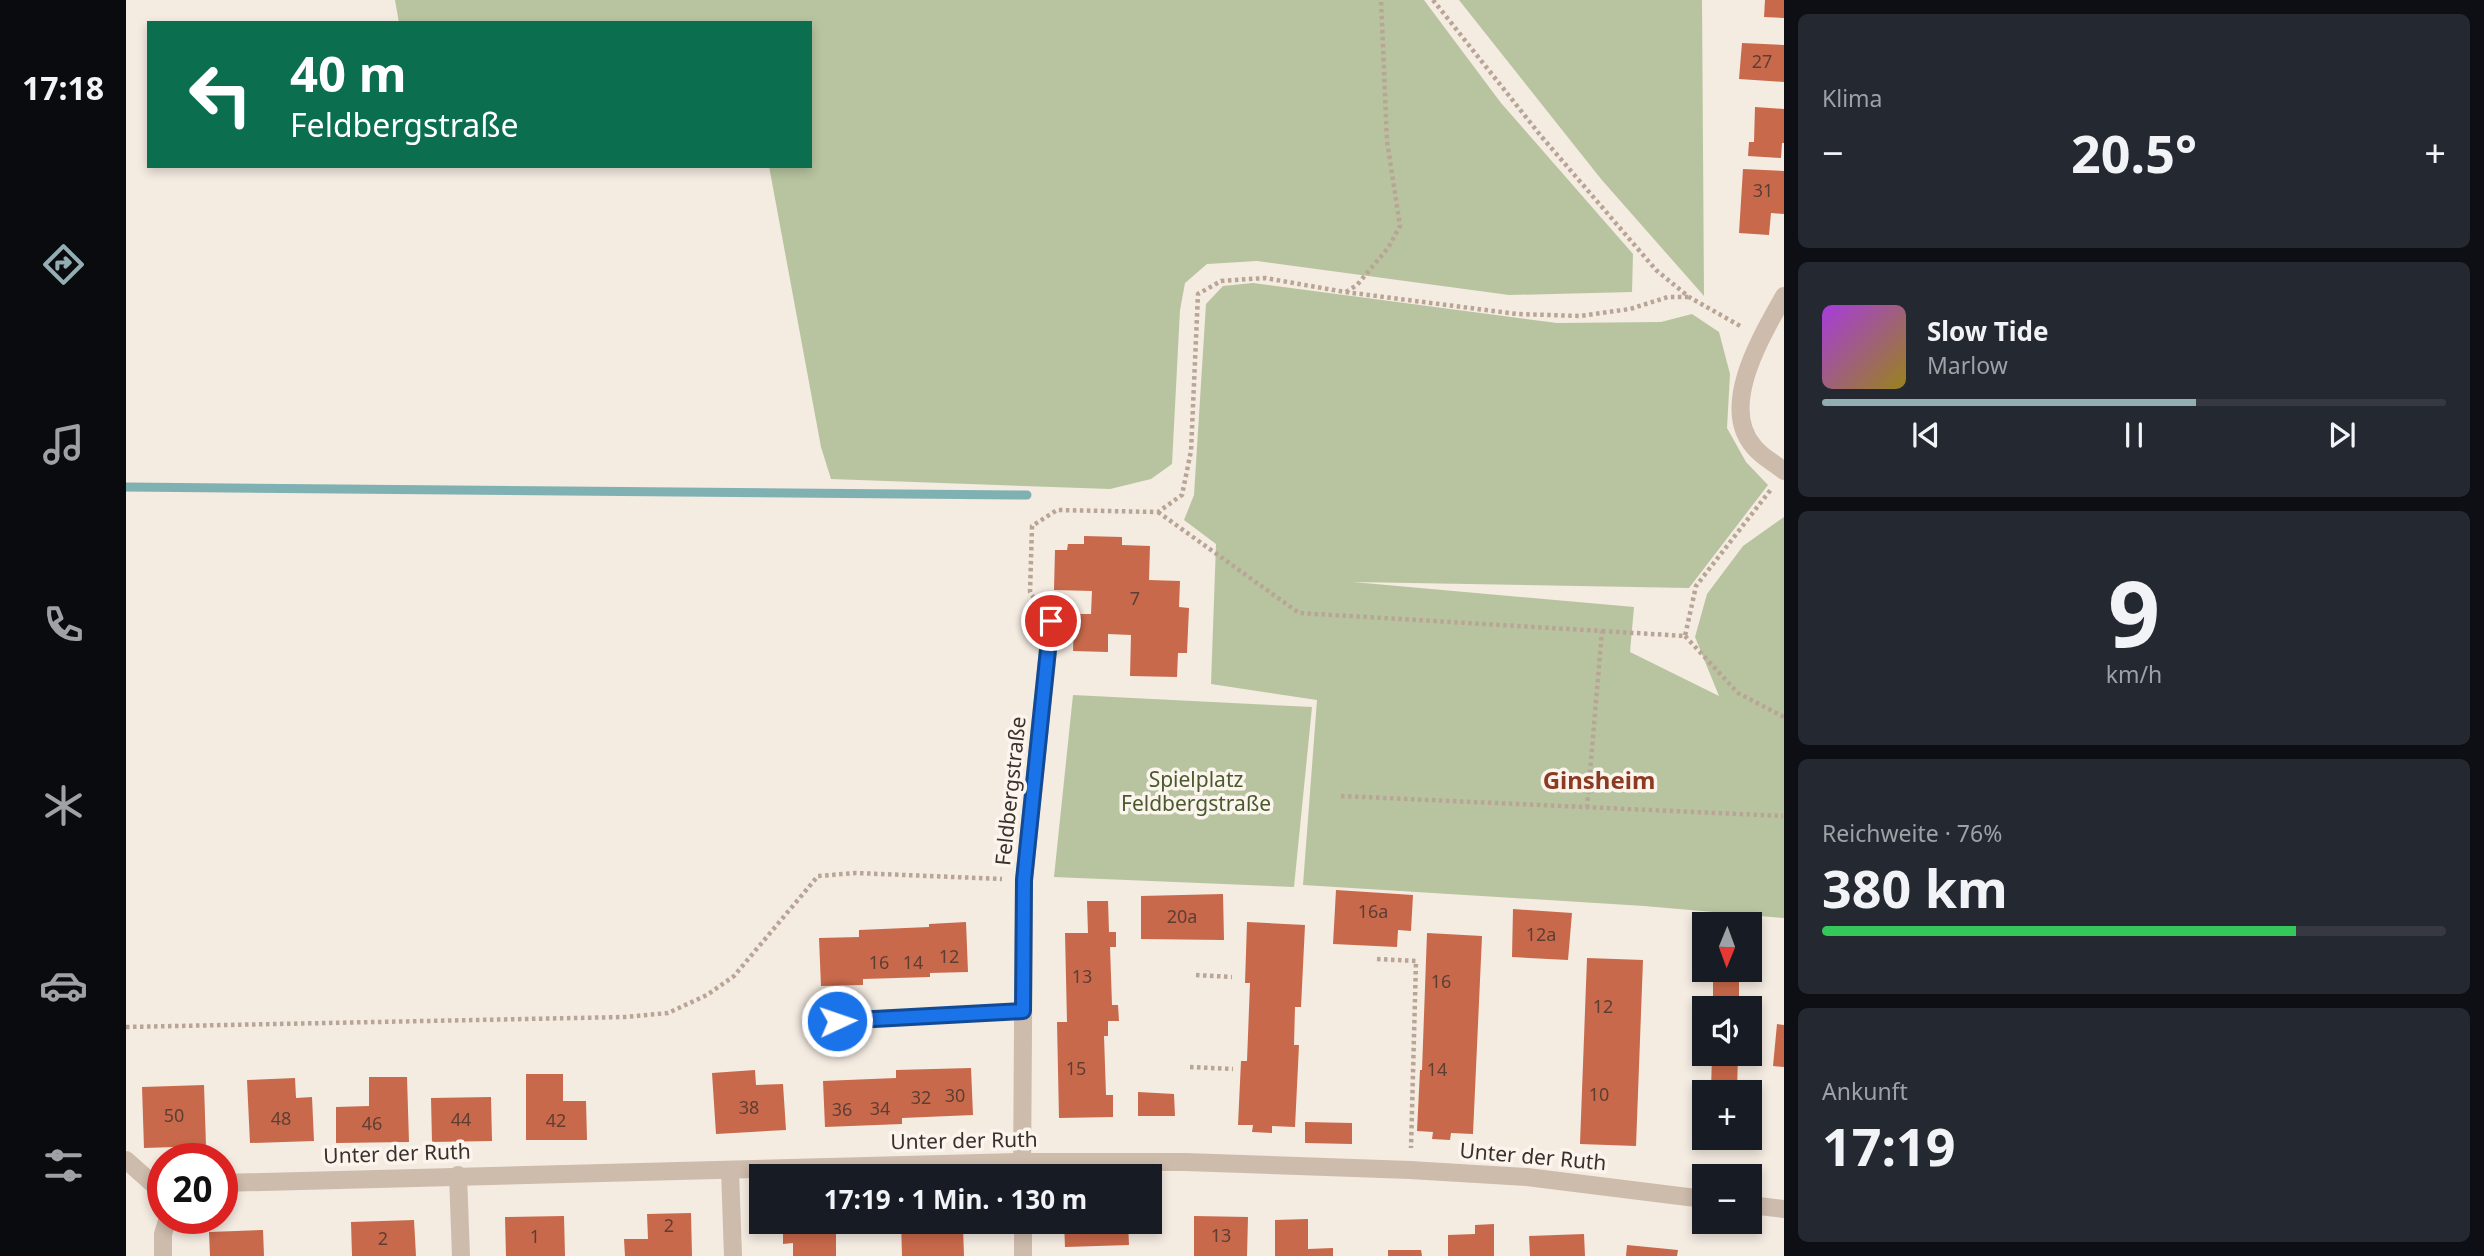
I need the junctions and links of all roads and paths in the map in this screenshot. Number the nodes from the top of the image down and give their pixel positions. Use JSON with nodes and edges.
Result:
{"nodes":[{"id":1,"x":1381,"y":0,"type":"edge"},
{"id":2,"x":1433,"y":0,"type":"edge"},
{"id":3,"x":1345,"y":292,"type":"junction"},
{"id":4,"x":1784,"y":296,"type":"edge"},
{"id":5,"x":1689,"y":297,"type":"junction"},
{"id":6,"x":1761,"y":338,"type":"junction"},
{"id":7,"x":1780,"y":477,"type":"edge"},
{"id":8,"x":1158,"y":512,"type":"junction"},
{"id":9,"x":1051,"y":621,"type":"joint"},
{"id":10,"x":1602,"y":631,"type":"junction"},
{"id":11,"x":1685,"y":636,"type":"junction"},
{"id":12,"x":1784,"y":717,"type":"edge"},
{"id":13,"x":1341,"y":796,"type":"dead end"},
{"id":14,"x":1587,"y":807,"type":"junction"},
{"id":15,"x":1783,"y":816,"type":"edge"},
{"id":16,"x":1024,"y":880,"type":"junction"},
{"id":17,"x":1377,"y":959,"type":"dead end"},
{"id":18,"x":1196,"y":975,"type":"dead end"},
{"id":19,"x":1232,"y":977,"type":"dead end"},
{"id":20,"x":1023,"y":1011,"type":"junction"},
{"id":21,"x":811,"y":1023,"type":"dead end"},
{"id":22,"x":126,"y":1027,"type":"edge"},
{"id":23,"x":1190,"y":1067,"type":"dead end"},
{"id":24,"x":1233,"y":1069,"type":"dead end"},
{"id":25,"x":126,"y":1160,"type":"edge"},
{"id":26,"x":1022,"y":1164,"type":"edge"},
{"id":27,"x":1138,"y":1164,"type":"edge"},
{"id":28,"x":730,"y":1170,"type":"junction"},
{"id":29,"x":749,"y":1170,"type":"edge"},
{"id":30,"x":1410,"y":1170,"type":"junction"},
{"id":31,"x":458,"y":1175,"type":"junction"},
{"id":32,"x":147,"y":1179,"type":"edge"},
{"id":33,"x":238,"y":1182,"type":"edge"},
{"id":34,"x":1692,"y":1198,"type":"edge"},
{"id":35,"x":1762,"y":1206,"type":"edge"},
{"id":36,"x":1784,"y":1209,"type":"edge"},
{"id":37,"x":163,"y":1234,"type":"edge"},
{"id":38,"x":1023,"y":1234,"type":"edge"},
{"id":39,"x":163,"y":1256,"type":"edge"},
{"id":40,"x":461,"y":1256,"type":"edge"},
{"id":41,"x":733,"y":1256,"type":"edge"},
{"id":42,"x":1023,"y":1256,"type":"edge"}],
"edges":[{"from":1,"to":3,"type":"path"},
{"from":2,"to":5,"type":"path"},
{"from":3,"to":5,"type":"path"},
{"from":3,"to":8,"type":"path"},
{"from":4,"to":6,"type":"street"},
{"from":5,"to":6,"type":"path"},
{"from":6,"to":7,"type":"street"},
{"from":7,"to":11,"type":"path"},
{"from":8,"to":9,"type":"path"},
{"from":8,"to":10,"type":"path"},
{"from":9,"to":16,"type":"street","name":"Feldbergstraße"},
{"from":10,"to":11,"type":"path"},
{"from":10,"to":14,"type":"path"},
{"from":11,"to":12,"type":"path"},
{"from":13,"to":14,"type":"path"},
{"from":14,"to":15,"type":"path"},
{"from":16,"to":20,"type":"street","name":"Feldbergstraße"},
{"from":16,"to":22,"type":"path"},
{"from":17,"to":30,"type":"path"},
{"from":18,"to":19,"type":"path"},
{"from":20,"to":21,"type":"lane"},
{"from":20,"to":26,"type":"street","name":"Feldbergstraße"},
{"from":23,"to":24,"type":"path"},
{"from":25,"to":32,"type":"street"},
{"from":27,"to":30,"type":"street","name":"Unter der Ruth"},
{"from":28,"to":29,"type":"street","name":"Unter der Ruth"},
{"from":28,"to":31,"type":"street","name":"Unter der Ruth"},
{"from":28,"to":41,"type":"street"},
{"from":30,"to":34,"type":"street","name":"Unter der Ruth"},
{"from":31,"to":33,"type":"street","name":"Unter der Ruth"},
{"from":31,"to":40,"type":"street"},
{"from":35,"to":36,"type":"street"},
{"from":37,"to":39,"type":"street"},
{"from":38,"to":42,"type":"street"}]}
